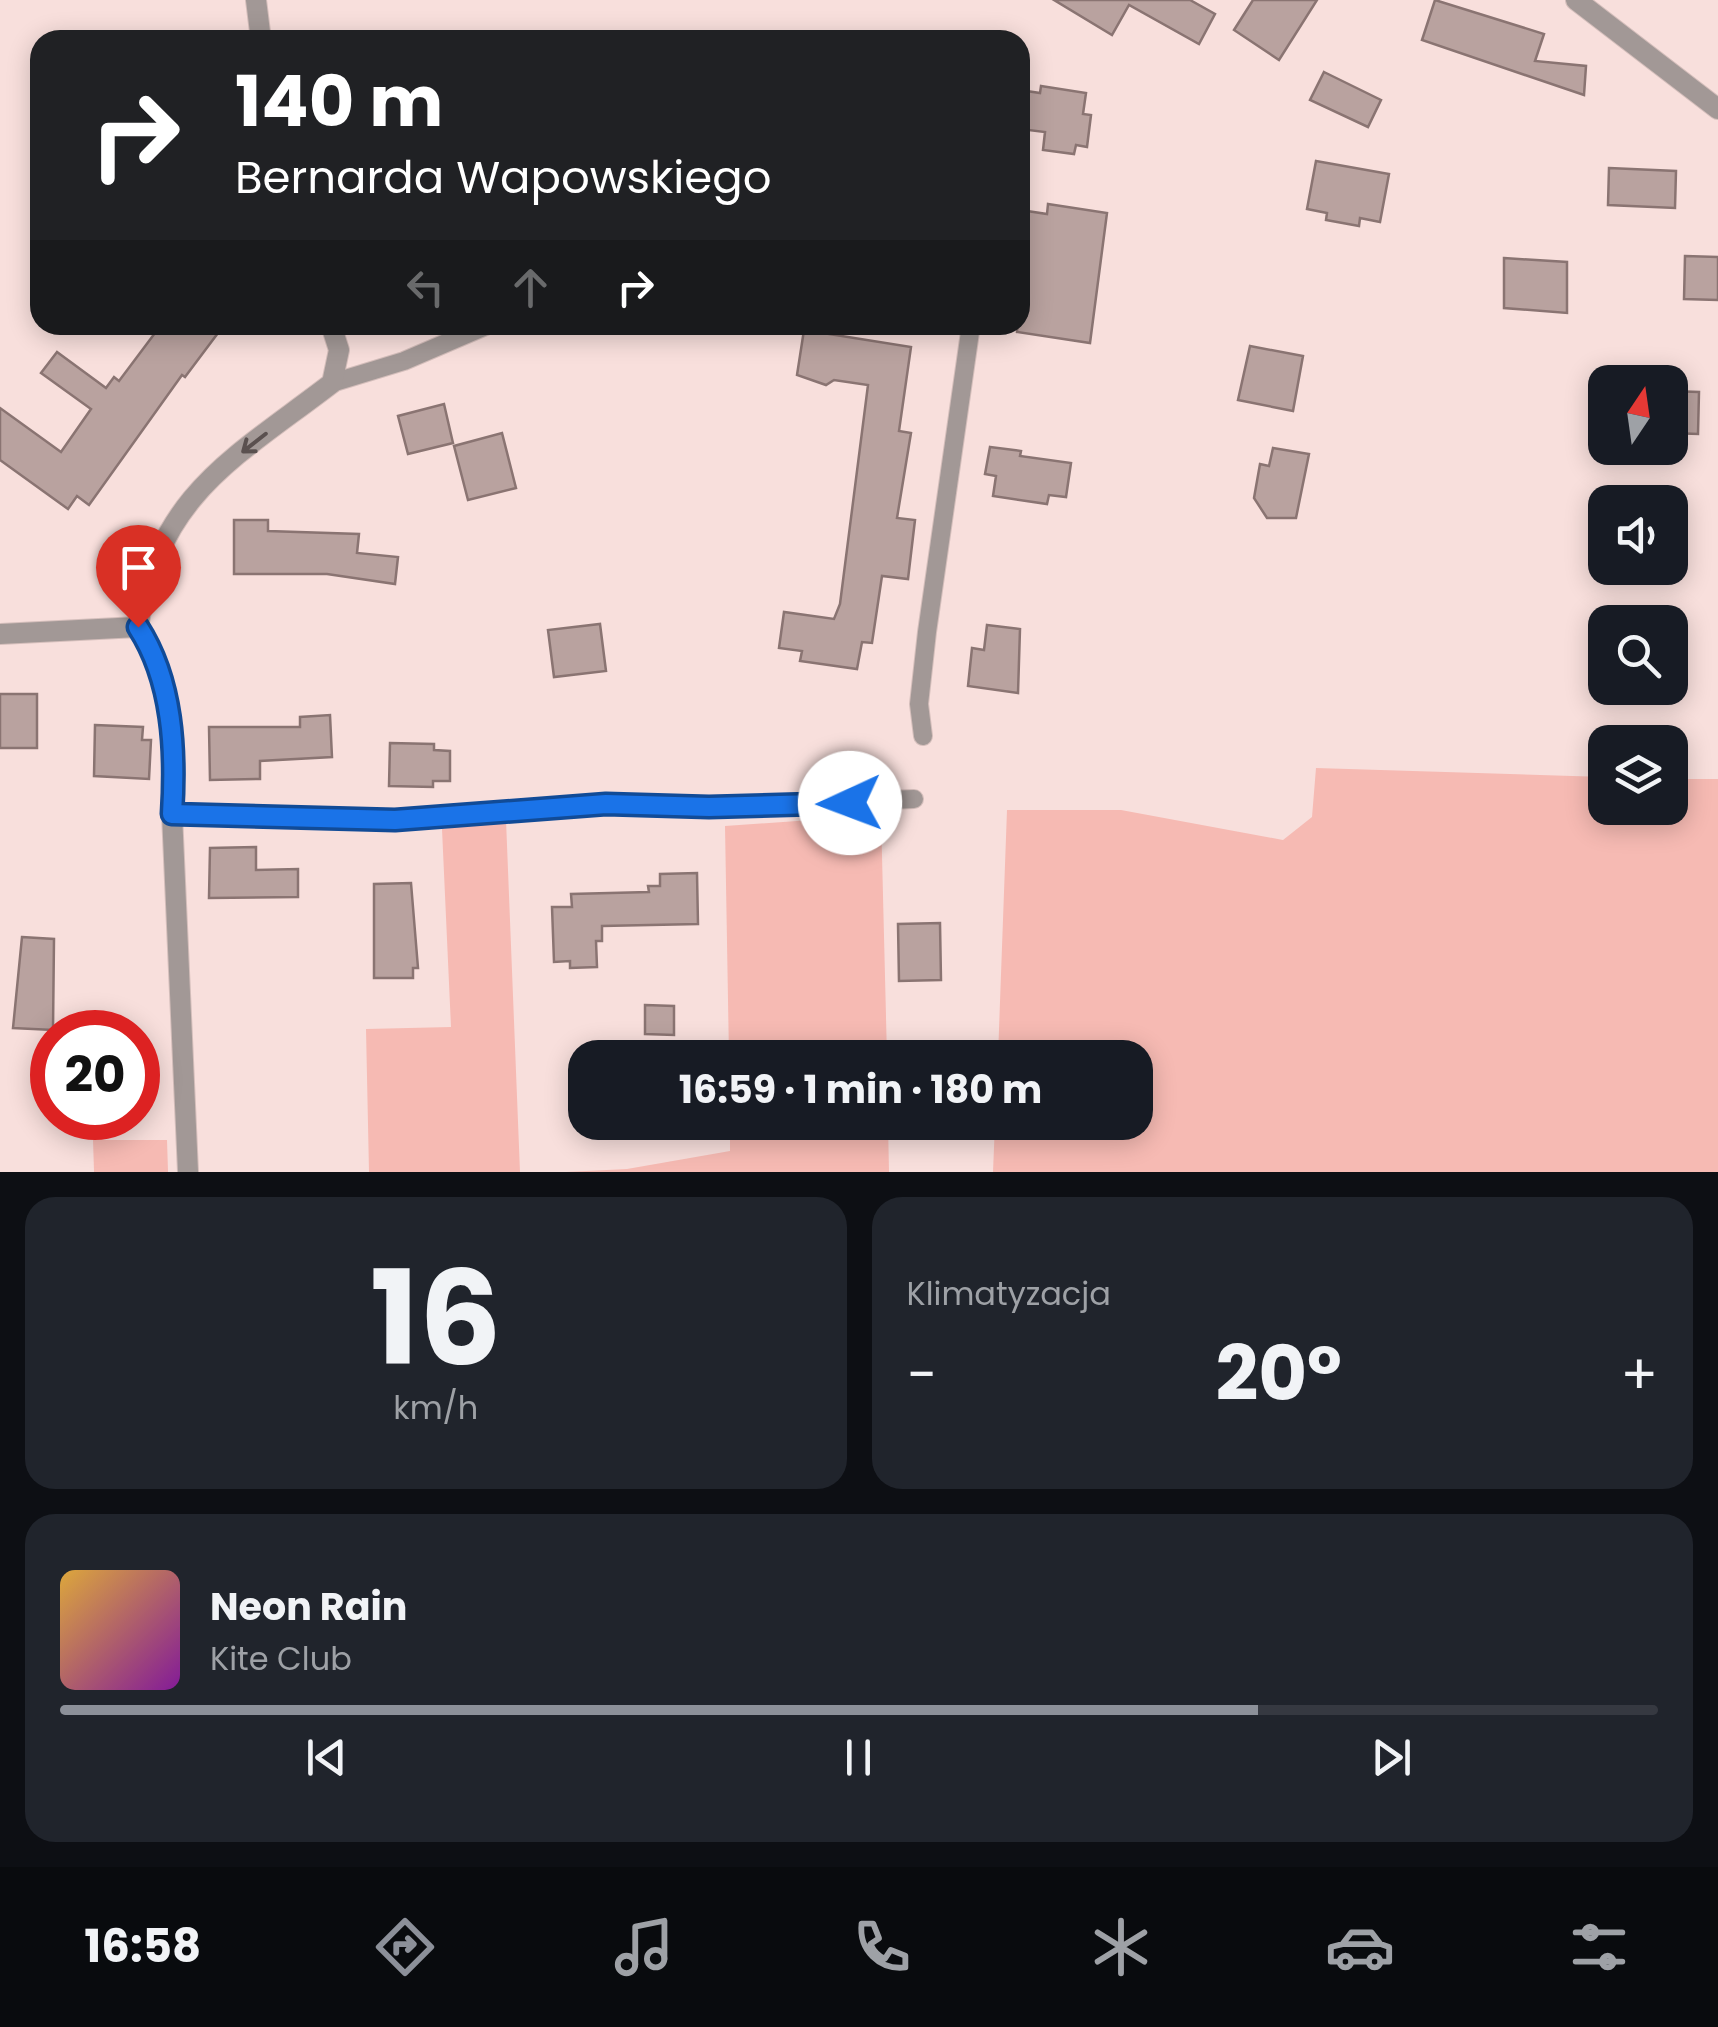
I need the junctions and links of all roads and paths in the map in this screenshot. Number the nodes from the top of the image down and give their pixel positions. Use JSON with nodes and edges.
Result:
{"nodes":[{"id":1,"x":256,"y":0,"type":"edge"},
{"id":2,"x":1576,"y":0,"type":"edge"},
{"id":3,"x":260,"y":30,"type":"edge"},
{"id":4,"x":1718,"y":110,"type":"edge"},
{"id":5,"x":334,"y":335,"type":"edge"},
{"id":6,"x":465,"y":335,"type":"edge"},
{"id":7,"x":970,"y":335,"type":"edge"},
{"id":8,"x":332,"y":383,"type":"junction"},
{"id":9,"x":138,"y":627,"type":"junction"},
{"id":10,"x":0,"y":634,"type":"edge"},
{"id":11,"x":923,"y":736,"type":"dead end"},
{"id":12,"x":914,"y":798,"type":"dead end"},
{"id":13,"x":172,"y":814,"type":"junction"},
{"id":14,"x":188,"y":1172,"type":"edge"}],
"edges":[{"from":1,"to":3,"type":"street"},
{"from":2,"to":4,"type":"street"},
{"from":5,"to":8,"type":"street"},
{"from":6,"to":8,"type":"lane"},
{"from":7,"to":11,"type":"lane"},
{"from":8,"to":9,"type":"street","one_way":true},
{"from":9,"to":10,"type":"street"},
{"from":9,"to":13,"type":"street"},
{"from":12,"to":13,"type":"lane"},
{"from":13,"to":14,"type":"street"}]}
